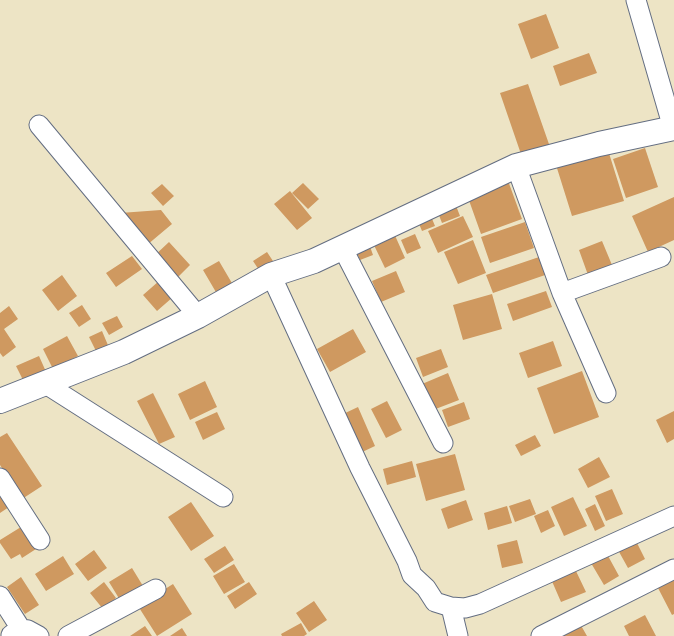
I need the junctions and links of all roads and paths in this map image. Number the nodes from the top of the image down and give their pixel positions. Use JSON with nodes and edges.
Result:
{"nodes":[{"id":1,"x":636,"y":0,"type":"edge"},
{"id":2,"x":38,"y":125,"type":"dead end"},
{"id":3,"x":674,"y":128,"type":"edge"},
{"id":4,"x":516,"y":166,"type":"junction"},
{"id":5,"x":342,"y":247,"type":"junction"},
{"id":6,"x":661,"y":257,"type":"dead end"},
{"id":7,"x":271,"y":275,"type":"junction"},
{"id":8,"x":562,"y":293,"type":"junction"},
{"id":9,"x":198,"y":316,"type":"junction"},
{"id":10,"x":44,"y":384,"type":"junction"},
{"id":11,"x":606,"y":393,"type":"dead end"},
{"id":12,"x":0,"y":401,"type":"edge"},
{"id":13,"x":443,"y":443,"type":"dead end"},
{"id":14,"x":0,"y":478,"type":"edge"},
{"id":15,"x":223,"y":497,"type":"dead end"},
{"id":16,"x":674,"y":516,"type":"edge"},
{"id":17,"x":40,"y":540,"type":"dead end"},
{"id":18,"x":674,"y":569,"type":"edge"},
{"id":19,"x":156,"y":589,"type":"dead end"},
{"id":20,"x":0,"y":596,"type":"edge"},
{"id":21,"x":451,"y":607,"type":"junction"},
{"id":22,"x":16,"y":633,"type":"edge"},
{"id":23,"x":39,"y":636,"type":"edge"},
{"id":24,"x":68,"y":636,"type":"edge"},
{"id":25,"x":458,"y":636,"type":"edge"},
{"id":26,"x":541,"y":636,"type":"edge"}],
"edges":[{"from":1,"to":3,"type":"street"},
{"from":2,"to":9,"type":"street"},
{"from":3,"to":4,"type":"street"},
{"from":4,"to":5,"type":"street"},
{"from":4,"to":8,"type":"street"},
{"from":5,"to":7,"type":"street"},
{"from":5,"to":13,"type":"street"},
{"from":6,"to":8,"type":"street"},
{"from":7,"to":9,"type":"street"},
{"from":7,"to":21,"type":"street"},
{"from":8,"to":11,"type":"street"},
{"from":9,"to":10,"type":"street"},
{"from":10,"to":12,"type":"street"},
{"from":10,"to":15,"type":"street"},
{"from":14,"to":17,"type":"street"},
{"from":16,"to":21,"type":"street"},
{"from":18,"to":26,"type":"street"},
{"from":19,"to":24,"type":"street"},
{"from":20,"to":22,"type":"street"},
{"from":21,"to":25,"type":"street"},
{"from":22,"to":23,"type":"street"}]}
